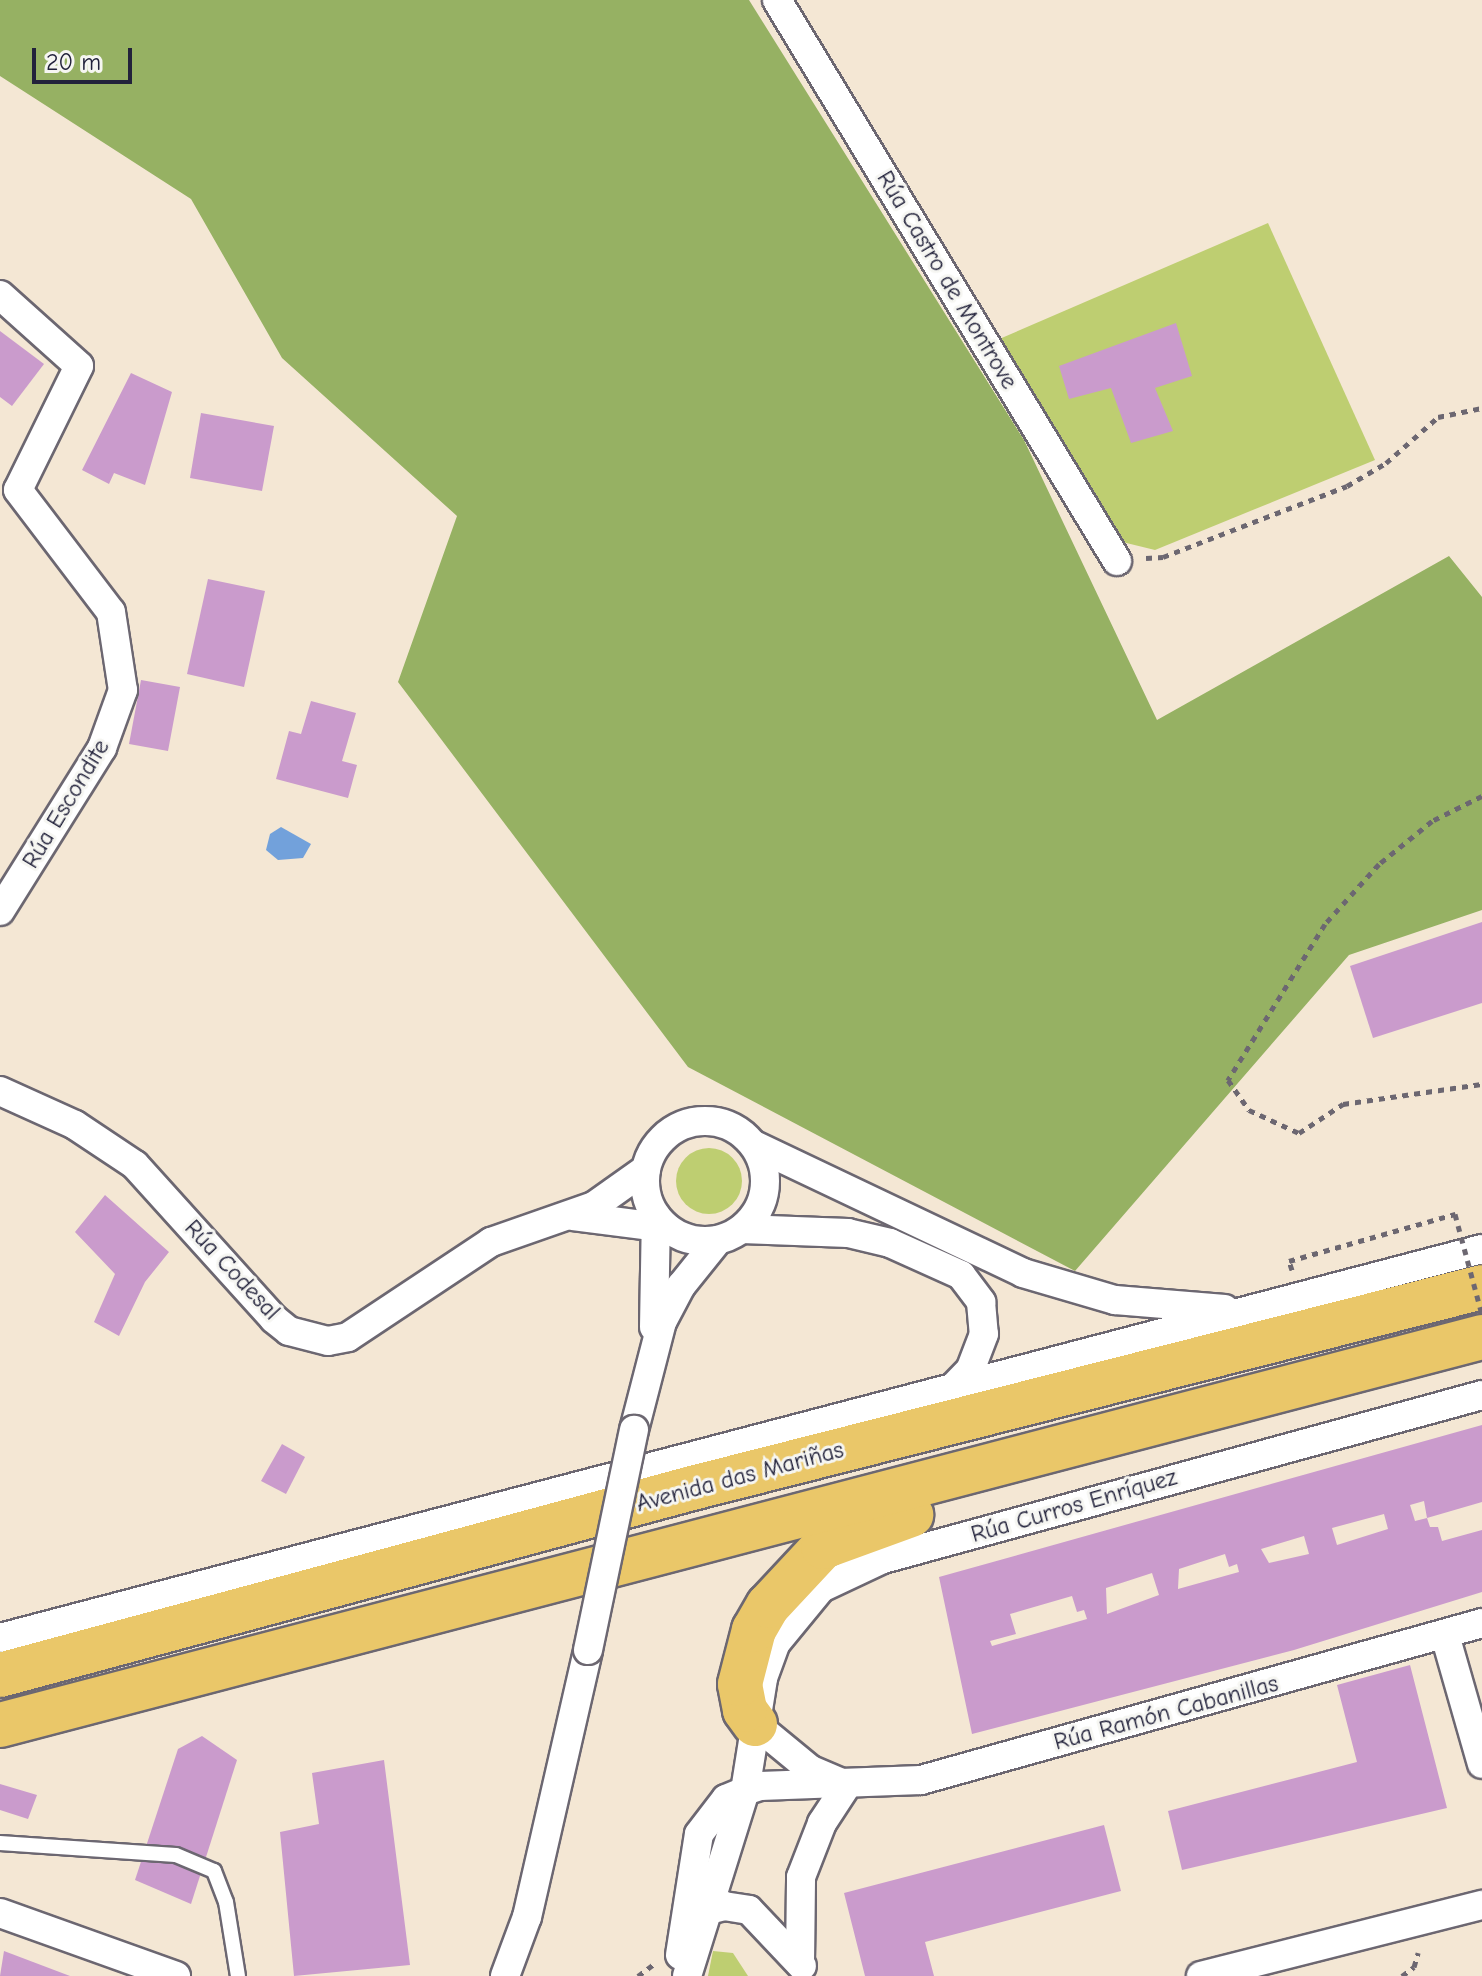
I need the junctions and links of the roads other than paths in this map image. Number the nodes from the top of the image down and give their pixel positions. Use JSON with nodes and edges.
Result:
{"nodes":[{"id":1,"x":777,"y":0,"type":"edge"},
{"id":2,"x":0,"y":295,"type":"edge"},
{"id":3,"x":1117,"y":561,"type":"road end"},
{"id":4,"x":0,"y":911,"type":"edge"},
{"id":5,"x":0,"y":1091,"type":"edge"},
{"id":6,"x":754,"y":1145,"type":"junction"},
{"id":7,"x":646,"y":1169,"type":"junction"},
{"id":8,"x":564,"y":1216,"type":"junction"},
{"id":9,"x":660,"y":1224,"type":"junction"},
{"id":10,"x":730,"y":1235,"type":"junction"},
{"id":11,"x":1482,"y":1249,"type":"edge"},
{"id":12,"x":1482,"y":1287,"type":"edge"},
{"id":13,"x":1301,"y":1298,"type":"junction"},
{"id":14,"x":1482,"y":1337,"type":"edge"},
{"id":15,"x":652,"y":1353,"type":"junction"},
{"id":16,"x":1315,"y":1381,"type":"junction"},
{"id":17,"x":949,"y":1392,"type":"junction"},
{"id":18,"x":1482,"y":1395,"type":"edge"},
{"id":19,"x":1482,"y":1623,"type":"edge"},
{"id":20,"x":1445,"y":1635,"type":"junction"},
{"id":21,"x":0,"y":1638,"type":"edge"},
{"id":22,"x":0,"y":1675,"type":"edge"},
{"id":23,"x":755,"y":1724,"type":"junction"},
{"id":24,"x":0,"y":1725,"type":"edge"},
{"id":25,"x":1482,"y":1764,"type":"edge"},
{"id":26,"x":847,"y":1785,"type":"junction"},
{"id":27,"x":745,"y":1791,"type":"junction"},
{"id":28,"x":0,"y":1843,"type":"edge"},
{"id":29,"x":1482,"y":1905,"type":"edge"},
{"id":30,"x":709,"y":1910,"type":"junction"},
{"id":31,"x":0,"y":1913,"type":"edge"},
{"id":32,"x":527,"y":1917,"type":"junction"},
{"id":33,"x":803,"y":1970,"type":"edge"},
{"id":34,"x":176,"y":1976,"type":"edge"},
{"id":35,"x":238,"y":1976,"type":"edge"},
{"id":36,"x":505,"y":1976,"type":"edge"},
{"id":37,"x":523,"y":1976,"type":"edge"},
{"id":38,"x":678,"y":1976,"type":"edge"},
{"id":39,"x":687,"y":1976,"type":"edge"},
{"id":40,"x":1201,"y":1976,"type":"edge"}],
"edges":[{"from":1,"to":3,"type":"street","name":"Rúa Castro de Montrove"},
{"from":2,"to":4,"type":"street","name":"Rúa Escondite"},
{"from":5,"to":8,"type":"street","name":"Rúa Codesal"},
{"from":6,"to":7,"type":"street"},
{"from":6,"to":10,"type":"street"},
{"from":6,"to":13,"type":"street"},
{"from":7,"to":8,"type":"street","name":"Rúa Codesal"},
{"from":7,"to":9,"type":"street"},
{"from":8,"to":9,"type":"street","name":"Rúa Codesal"},
{"from":9,"to":10,"type":"street"},
{"from":9,"to":15,"type":"street"},
{"from":10,"to":15,"type":"street"},
{"from":10,"to":17,"type":"street"},
{"from":11,"to":13,"type":"street"},
{"from":12,"to":22,"type":"highway","name":"Avenida das Mariñas"},
{"from":13,"to":17,"type":"street"},
{"from":14,"to":16,"type":"highway","name":"Avenida das Mariñas"},
{"from":15,"to":32,"type":"street","bridge":true},
{"from":16,"to":23,"type":"highway"},
{"from":16,"to":24,"type":"highway","name":"Avenida das Mariñas"},
{"from":17,"to":21,"type":"street"},
{"from":18,"to":23,"type":"street","name":"Rúa Curros Enríquez"},
{"from":19,"to":20,"type":"street","name":"Rúa Ramón Cabanillas"},
{"from":20,"to":25,"type":"street"},
{"from":20,"to":26,"type":"street","name":"Rúa Ramón Cabanillas"},
{"from":23,"to":26,"type":"street","name":"Rúa Ramón Cabanillas"},
{"from":23,"to":27,"type":"street","name":"Rúa Curros Enríquez"},
{"from":26,"to":27,"type":"street"},
{"from":26,"to":33,"type":"street"},
{"from":27,"to":30,"type":"street","name":"Rúa Curros Enríquez"},
{"from":27,"to":38,"type":"street"},
{"from":28,"to":35,"type":"lane"},
{"from":29,"to":40,"type":"street"},
{"from":30,"to":33,"type":"street"},
{"from":30,"to":39,"type":"street","name":"Rúa Curros Enríquez"},
{"from":31,"to":34,"type":"street"},
{"from":32,"to":36,"type":"street"},
{"from":32,"to":37,"type":"street"}]}
